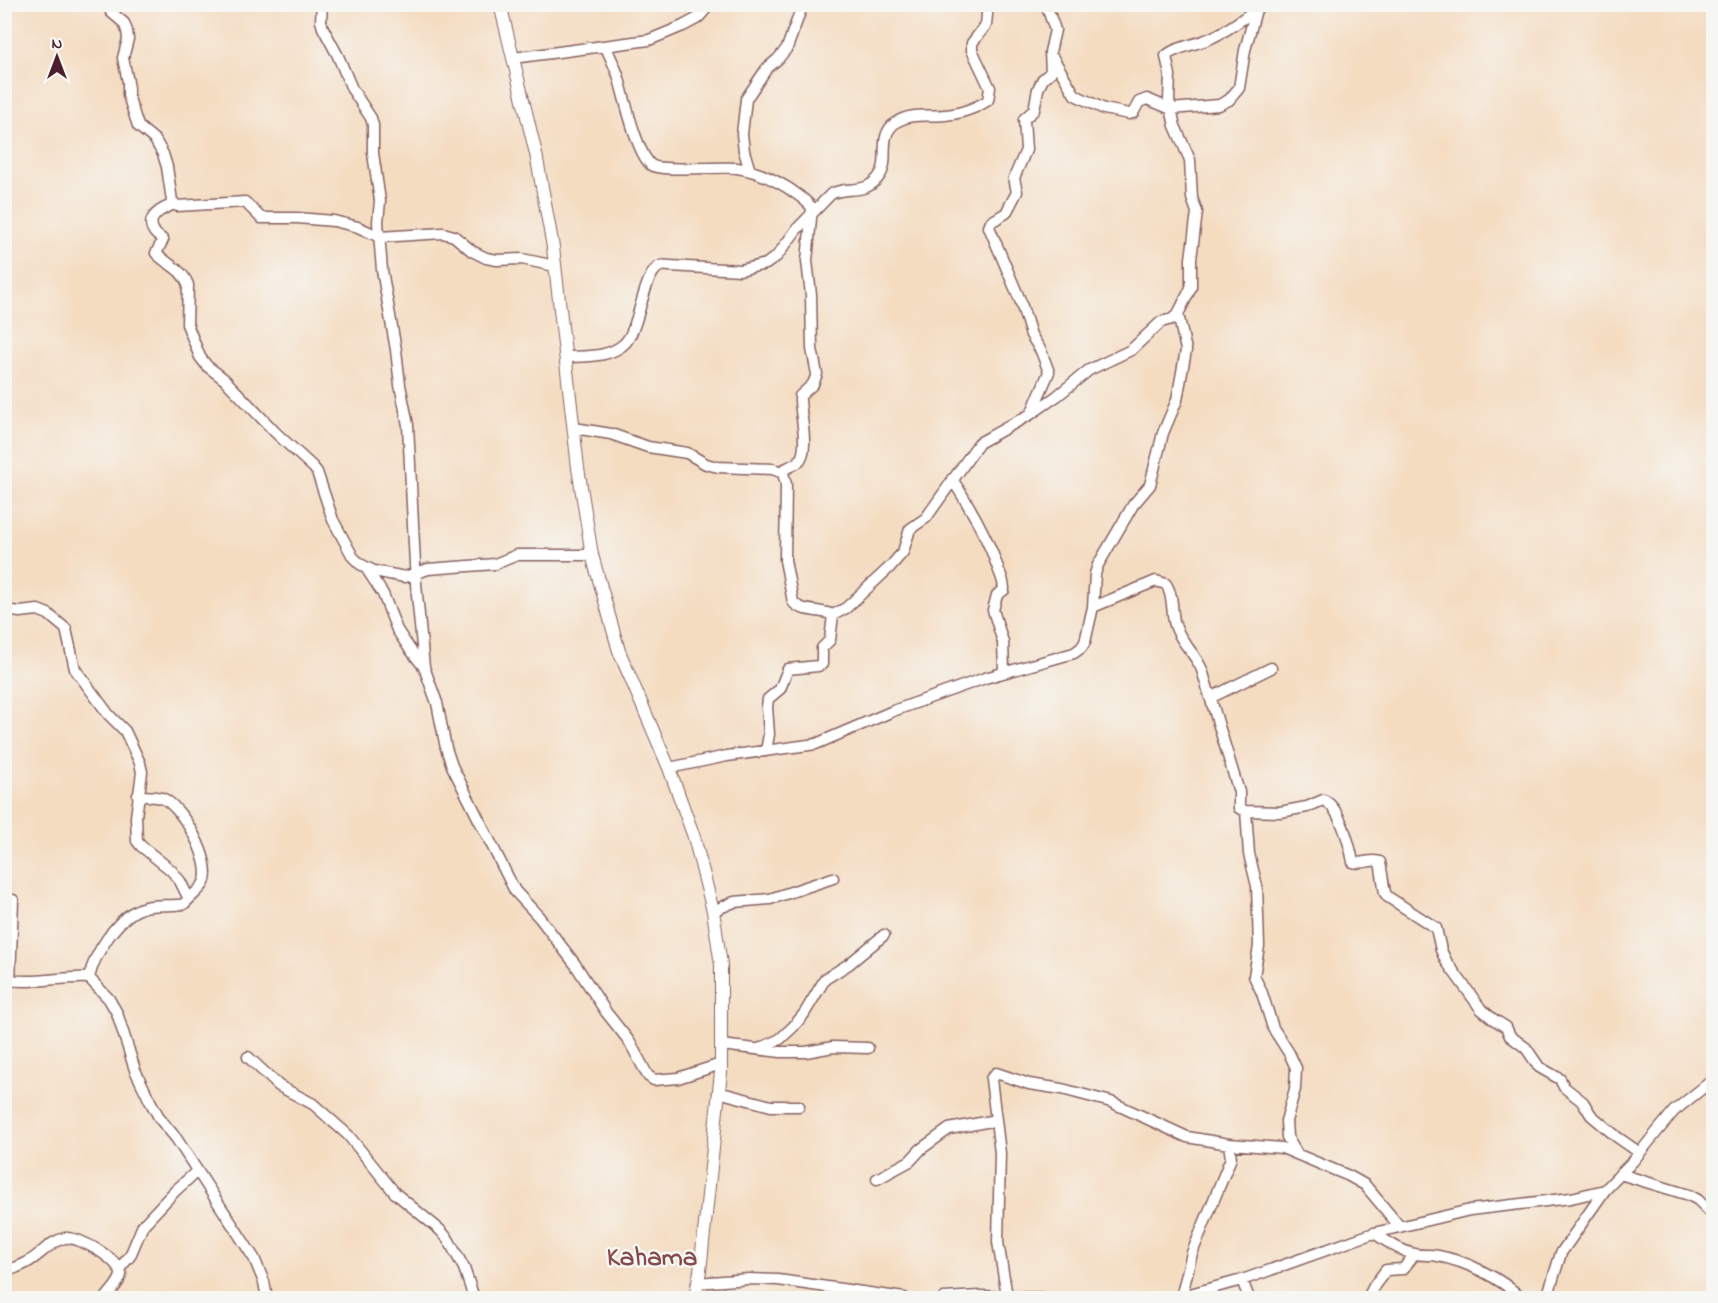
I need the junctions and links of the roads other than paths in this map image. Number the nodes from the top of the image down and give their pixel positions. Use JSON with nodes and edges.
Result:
{"nodes":[{"id":1,"x":107,"y":4,"type":"edge"},
{"id":2,"x":322,"y":4,"type":"edge"},
{"id":3,"x":500,"y":4,"type":"edge"},
{"id":4,"x":705,"y":4,"type":"edge"},
{"id":5,"x":803,"y":4,"type":"edge"},
{"id":6,"x":1046,"y":4,"type":"edge"},
{"id":7,"x":986,"y":7,"type":"edge"},
{"id":8,"x":1257,"y":7,"type":"edge"},
{"id":9,"x":604,"y":46,"type":"junction"},
{"id":10,"x":1050,"y":52,"type":"junction"},
{"id":11,"x":513,"y":58,"type":"junction"},
{"id":12,"x":1171,"y":109,"type":"junction"},
{"id":13,"x":750,"y":171,"type":"junction"},
{"id":14,"x":174,"y":204,"type":"junction"},
{"id":15,"x":812,"y":214,"type":"junction"},
{"id":16,"x":380,"y":237,"type":"junction"},
{"id":17,"x":555,"y":266,"type":"junction"},
{"id":18,"x":1178,"y":314,"type":"junction"},
{"id":19,"x":566,"y":357,"type":"junction"},
{"id":20,"x":1031,"y":414,"type":"junction"},
{"id":21,"x":574,"y":428,"type":"junction"},
{"id":22,"x":781,"y":471,"type":"junction"},
{"id":23,"x":952,"y":479,"type":"junction"},
{"id":24,"x":592,"y":555,"type":"junction"},
{"id":25,"x":366,"y":567,"type":"junction"},
{"id":26,"x":416,"y":572,"type":"junction"},
{"id":27,"x":1093,"y":607,"type":"junction"},
{"id":28,"x":4,"y":610,"type":"edge"},
{"id":29,"x":833,"y":615,"type":"junction"},
{"id":30,"x":424,"y":667,"type":"junction"},
{"id":31,"x":1271,"y":668,"type":"dead end"},
{"id":32,"x":1004,"y":671,"type":"junction"},
{"id":33,"x":1210,"y":699,"type":"junction"},
{"id":34,"x":766,"y":751,"type":"junction"},
{"id":35,"x":669,"y":768,"type":"junction"},
{"id":36,"x":138,"y":795,"type":"junction"},
{"id":37,"x":1246,"y":811,"type":"junction"},
{"id":38,"x":833,"y":878,"type":"dead end"},
{"id":39,"x":189,"y":899,"type":"junction"},
{"id":40,"x":13,"y":900,"type":"dead end"},
{"id":41,"x":713,"y":911,"type":"junction"},
{"id":42,"x":884,"y":935,"type":"dead end"},
{"id":43,"x":89,"y":978,"type":"junction"},
{"id":44,"x":7,"y":980,"type":"edge"},
{"id":45,"x":721,"y":1045,"type":"junction"},
{"id":46,"x":868,"y":1048,"type":"dead end"},
{"id":47,"x":759,"y":1049,"type":"junction"},
{"id":48,"x":248,"y":1057,"type":"dead end"},
{"id":49,"x":721,"y":1064,"type":"junction"},
{"id":50,"x":1713,"y":1079,"type":"edge"},
{"id":51,"x":718,"y":1092,"type":"junction"},
{"id":52,"x":799,"y":1106,"type":"dead end"},
{"id":53,"x":996,"y":1120,"type":"junction"},
{"id":54,"x":1229,"y":1144,"type":"junction"},
{"id":55,"x":1640,"y":1153,"type":"junction"},
{"id":56,"x":1297,"y":1154,"type":"junction"},
{"id":57,"x":197,"y":1171,"type":"junction"},
{"id":58,"x":1620,"y":1174,"type":"junction"},
{"id":59,"x":878,"y":1179,"type":"dead end"},
{"id":60,"x":1605,"y":1190,"type":"junction"},
{"id":61,"x":1713,"y":1216,"type":"edge"},
{"id":62,"x":1400,"y":1227,"type":"junction"},
{"id":63,"x":1374,"y":1233,"type":"junction"},
{"id":64,"x":1415,"y":1254,"type":"junction"},
{"id":65,"x":119,"y":1269,"type":"junction"},
{"id":66,"x":4,"y":1273,"type":"edge"},
{"id":67,"x":1242,"y":1280,"type":"junction"},
{"id":68,"x":698,"y":1283,"type":"junction"},
{"id":69,"x":1007,"y":1296,"type":"junction"},
{"id":70,"x":896,"y":1298,"type":"edge"},
{"id":71,"x":1178,"y":1298,"type":"edge"},
{"id":72,"x":106,"y":1299,"type":"edge"},
{"id":73,"x":267,"y":1299,"type":"edge"},
{"id":74,"x":474,"y":1299,"type":"edge"},
{"id":75,"x":695,"y":1299,"type":"edge"},
{"id":76,"x":904,"y":1299,"type":"edge"},
{"id":77,"x":944,"y":1299,"type":"edge"},
{"id":78,"x":1042,"y":1299,"type":"edge"},
{"id":79,"x":1249,"y":1299,"type":"edge"},
{"id":80,"x":1368,"y":1299,"type":"edge"},
{"id":81,"x":1521,"y":1299,"type":"edge"},
{"id":82,"x":1547,"y":1299,"type":"edge"}],
"edges":[{"from":1,"to":14,"type":"street"},
{"from":2,"to":16,"type":"street"},
{"from":3,"to":11,"type":"main road"},
{"from":4,"to":9,"type":"street"},
{"from":5,"to":13,"type":"street"},
{"from":6,"to":10,"type":"street"},
{"from":7,"to":15,"type":"street"},
{"from":8,"to":12,"type":"street"},
{"from":8,"to":12,"type":"street"},
{"from":9,"to":11,"type":"street"},
{"from":9,"to":13,"type":"street"},
{"from":10,"to":12,"type":"street"},
{"from":10,"to":20,"type":"street"},
{"from":11,"to":17,"type":"main road"},
{"from":12,"to":18,"type":"street"},
{"from":13,"to":15,"type":"street"},
{"from":14,"to":16,"type":"street"},
{"from":14,"to":25,"type":"street"},
{"from":15,"to":19,"type":"street"},
{"from":15,"to":22,"type":"street"},
{"from":16,"to":17,"type":"street"},
{"from":16,"to":26,"type":"street"},
{"from":17,"to":19,"type":"main road"},
{"from":18,"to":20,"type":"street"},
{"from":18,"to":27,"type":"street"},
{"from":19,"to":21,"type":"main road"},
{"from":20,"to":23,"type":"street"},
{"from":21,"to":22,"type":"street"},
{"from":21,"to":24,"type":"main road"},
{"from":22,"to":29,"type":"street"},
{"from":23,"to":29,"type":"street"},
{"from":23,"to":32,"type":"street"},
{"from":24,"to":26,"type":"street"},
{"from":24,"to":35,"type":"main road"},
{"from":25,"to":26,"type":"street"},
{"from":25,"to":30,"type":"street"},
{"from":26,"to":30,"type":"street"},
{"from":27,"to":32,"type":"street"},
{"from":27,"to":33,"type":"street"},
{"from":28,"to":36,"type":"street"},
{"from":29,"to":34,"type":"street"},
{"from":30,"to":49,"type":"street"},
{"from":31,"to":33,"type":"street"},
{"from":32,"to":34,"type":"street"},
{"from":33,"to":37,"type":"street"},
{"from":34,"to":35,"type":"street"},
{"from":35,"to":41,"type":"main road"},
{"from":36,"to":39,"type":"street"},
{"from":36,"to":39,"type":"street"},
{"from":37,"to":55,"type":"street"},
{"from":37,"to":56,"type":"street"},
{"from":38,"to":41,"type":"street"},
{"from":39,"to":43,"type":"street"},
{"from":40,"to":44,"type":"street"},
{"from":41,"to":45,"type":"main road"},
{"from":42,"to":47,"type":"street"},
{"from":43,"to":44,"type":"street"},
{"from":43,"to":57,"type":"street"},
{"from":45,"to":47,"type":"street"},
{"from":45,"to":49,"type":"main road"},
{"from":46,"to":47,"type":"street"},
{"from":48,"to":74,"type":"street"},
{"from":49,"to":51,"type":"main road"},
{"from":50,"to":55,"type":"street"},
{"from":51,"to":52,"type":"street"},
{"from":51,"to":68,"type":"main road"},
{"from":53,"to":54,"type":"street"},
{"from":53,"to":59,"type":"street"},
{"from":53,"to":69,"type":"street"},
{"from":54,"to":56,"type":"street"},
{"from":54,"to":71,"type":"street"},
{"from":55,"to":58,"type":"street"},
{"from":56,"to":62,"type":"street"},
{"from":57,"to":65,"type":"street"},
{"from":57,"to":73,"type":"street"},
{"from":58,"to":60,"type":"street"},
{"from":58,"to":61,"type":"street"},
{"from":60,"to":62,"type":"street"},
{"from":60,"to":82,"type":"street"},
{"from":62,"to":63,"type":"street"},
{"from":63,"to":64,"type":"street"},
{"from":63,"to":67,"type":"street"},
{"from":64,"to":80,"type":"street"},
{"from":64,"to":81,"type":"street"},
{"from":65,"to":66,"type":"street"},
{"from":65,"to":72,"type":"street"},
{"from":67,"to":71,"type":"street"},
{"from":67,"to":79,"type":"street"},
{"from":68,"to":70,"type":"street"},
{"from":68,"to":75,"type":"main road"},
{"from":69,"to":77,"type":"street"},
{"from":69,"to":78,"type":"street"},
{"from":70,"to":76,"type":"street"}]}
